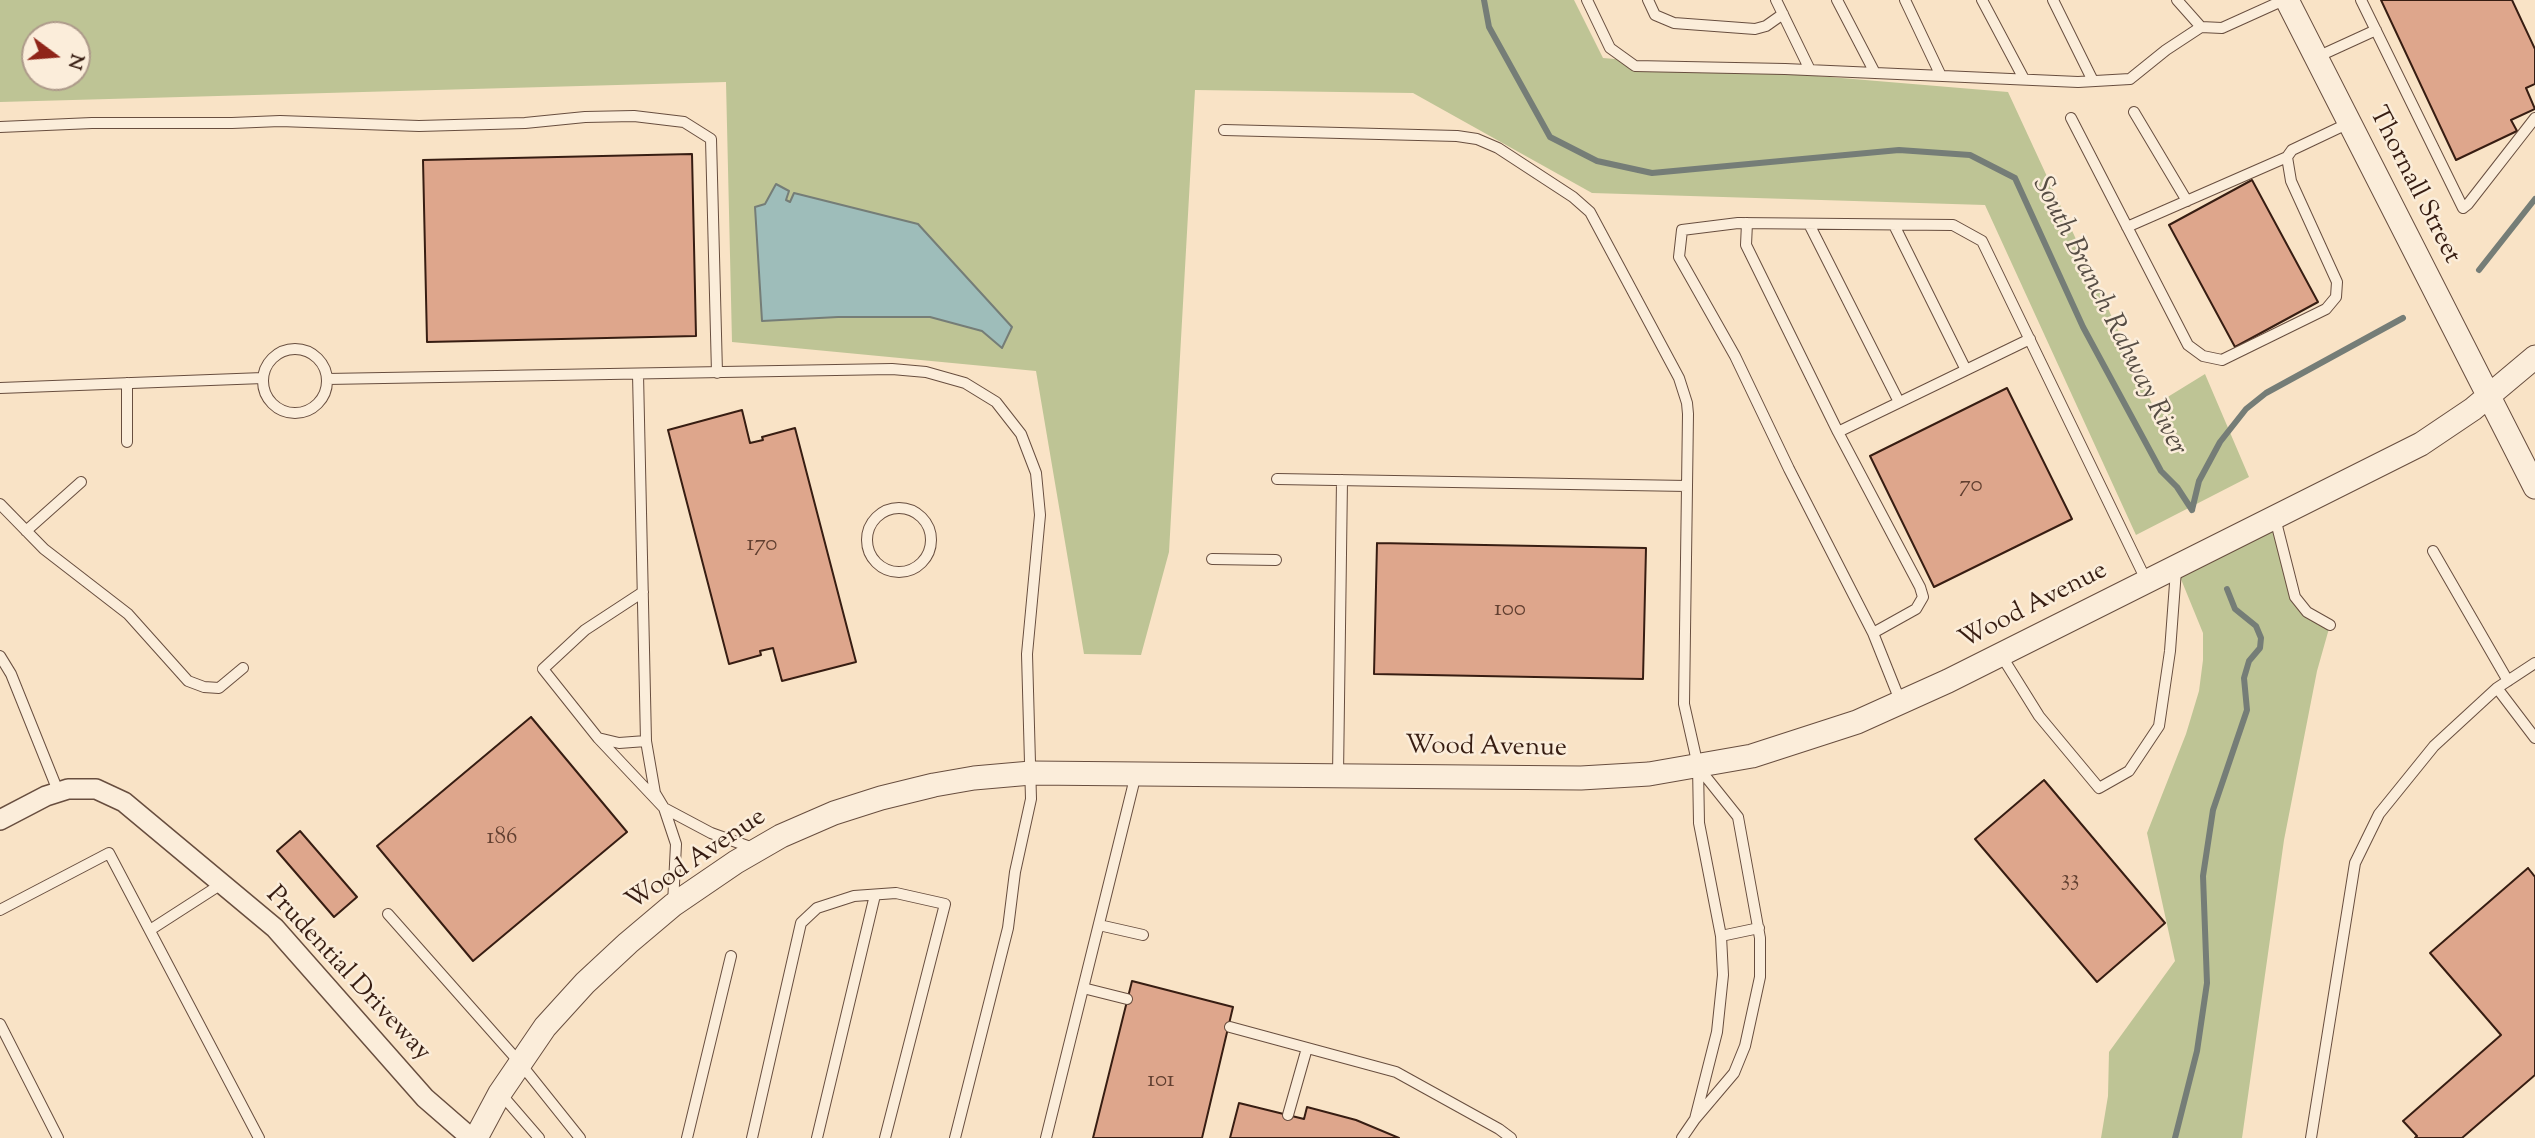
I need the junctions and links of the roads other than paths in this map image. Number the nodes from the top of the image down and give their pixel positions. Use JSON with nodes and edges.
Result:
{"nodes":[{"id":1,"x":1587,"y":0,"type":"edge"},
{"id":2,"x":1648,"y":0,"type":"edge"},
{"id":3,"x":1776,"y":0,"type":"edge"},
{"id":4,"x":1837,"y":0,"type":"edge"},
{"id":5,"x":1905,"y":0,"type":"edge"},
{"id":6,"x":1982,"y":0,"type":"edge"},
{"id":7,"x":2053,"y":0,"type":"edge"},
{"id":8,"x":2178,"y":0,"type":"edge"},
{"id":9,"x":2286,"y":0,"type":"edge"},
{"id":10,"x":2361,"y":0,"type":"edge"},
{"id":11,"x":1783,"y":14,"type":"junction"},
{"id":12,"x":2201,"y":27,"type":"junction"},
{"id":13,"x":2376,"y":30,"type":"junction"},
{"id":14,"x":2316,"y":57,"type":"junction"},
{"id":15,"x":1811,"y":70,"type":"junction"},
{"id":16,"x":1875,"y":73,"type":"junction"},
{"id":17,"x":1941,"y":76,"type":"junction"},
{"id":18,"x":2024,"y":79,"type":"junction"},
{"id":19,"x":2093,"y":81,"type":"junction"},
{"id":20,"x":2134,"y":111,"type":"dead end"},
{"id":21,"x":2071,"y":118,"type":"dead end"},
{"id":22,"x":2535,"y":118,"type":"edge"},
{"id":23,"x":2348,"y":123,"type":"junction"},
{"id":24,"x":0,"y":127,"type":"edge"},
{"id":25,"x":1224,"y":130,"type":"dead end"},
{"id":26,"x":2287,"y":157,"type":"junction"},
{"id":27,"x":2187,"y":201,"type":"junction"},
{"id":28,"x":1747,"y":223,"type":"junction"},
{"id":29,"x":1809,"y":224,"type":"junction"},
{"id":30,"x":1894,"y":225,"type":"junction"},
{"id":31,"x":2127,"y":227,"type":"junction"},
{"id":32,"x":2030,"y":340,"type":"junction"},
{"id":33,"x":2535,"y":357,"type":"edge"},
{"id":34,"x":1966,"y":370,"type":"junction"},
{"id":35,"x":717,"y":373,"type":"junction"},
{"id":36,"x":638,"y":374,"type":"junction"},
{"id":37,"x":264,"y":378,"type":"junction"},
{"id":38,"x":327,"y":379,"type":"junction"},
{"id":39,"x":127,"y":383,"type":"junction"},
{"id":40,"x":0,"y":388,"type":"edge"},
{"id":41,"x":2489,"y":397,"type":"junction"},
{"id":42,"x":1899,"y":402,"type":"junction"},
{"id":43,"x":1838,"y":432,"type":"junction"},
{"id":44,"x":127,"y":442,"type":"dead end"},
{"id":45,"x":1277,"y":479,"type":"dead end"},
{"id":46,"x":1342,"y":480,"type":"junction"},
{"id":47,"x":81,"y":482,"type":"dead end"},
{"id":48,"x":1687,"y":486,"type":"junction"},
{"id":49,"x":2535,"y":487,"type":"edge"},
{"id":50,"x":0,"y":504,"type":"edge"},
{"id":51,"x":2275,"y":517,"type":"junction"},
{"id":52,"x":26,"y":531,"type":"junction"},
{"id":53,"x":866,"y":539,"type":"joint"},
{"id":54,"x":2433,"y":551,"type":"dead end"},
{"id":55,"x":1213,"y":559,"type":"dead end"},
{"id":56,"x":1276,"y":560,"type":"dead end"},
{"id":57,"x":2176,"y":567,"type":"junction"},
{"id":58,"x":2147,"y":582,"type":"junction"},
{"id":59,"x":643,"y":592,"type":"junction"},
{"id":60,"x":2330,"y":625,"type":"dead end"},
{"id":61,"x":1873,"y":633,"type":"junction"},
{"id":62,"x":2001,"y":655,"type":"junction"},
{"id":63,"x":0,"y":656,"type":"edge"},
{"id":64,"x":2535,"y":663,"type":"edge"},
{"id":65,"x":243,"y":668,"type":"dead end"},
{"id":66,"x":2508,"y":681,"type":"junction"},
{"id":67,"x":2497,"y":688,"type":"junction"},
{"id":68,"x":1901,"y":703,"type":"junction"},
{"id":69,"x":598,"y":738,"type":"junction"},
{"id":70,"x":2535,"y":738,"type":"edge"},
{"id":71,"x":646,"y":741,"type":"junction"},
{"id":72,"x":1698,"y":766,"type":"junction"},
{"id":73,"x":1031,"y":773,"type":"junction"},
{"id":74,"x":1137,"y":774,"type":"junction"},
{"id":75,"x":1338,"y":776,"type":"junction"},
{"id":76,"x":58,"y":791,"type":"junction"},
{"id":77,"x":664,"y":808,"type":"junction"},
{"id":78,"x":0,"y":820,"type":"edge"},
{"id":79,"x":757,"y":849,"type":"junction"},
{"id":80,"x":223,"y":883,"type":"junction"},
{"id":81,"x":875,"y":895,"type":"junction"},
{"id":82,"x":673,"y":905,"type":"junction"},
{"id":83,"x":0,"y":910,"type":"edge"},
{"id":84,"x":388,"y":914,"type":"dead end"},
{"id":85,"x":1099,"y":925,"type":"junction"},
{"id":86,"x":1759,"y":928,"type":"junction"},
{"id":87,"x":150,"y":930,"type":"junction"},
{"id":88,"x":1143,"y":935,"type":"dead end"},
{"id":89,"x":1721,"y":936,"type":"junction"},
{"id":90,"x":731,"y":956,"type":"dead end"},
{"id":91,"x":1083,"y":988,"type":"junction"},
{"id":92,"x":1127,"y":999,"type":"dead end"},
{"id":93,"x":0,"y":1024,"type":"edge"},
{"id":94,"x":1230,"y":1027,"type":"dead end"},
{"id":95,"x":1307,"y":1048,"type":"junction"},
{"id":96,"x":520,"y":1063,"type":"junction"},
{"id":97,"x":500,"y":1093,"type":"junction"},
{"id":98,"x":1288,"y":1115,"type":"dead end"},
{"id":99,"x":1695,"y":1119,"type":"junction"},
{"id":100,"x":58,"y":1138,"type":"edge"},
{"id":101,"x":259,"y":1138,"type":"edge"},
{"id":102,"x":473,"y":1138,"type":"edge"},
{"id":103,"x":539,"y":1138,"type":"edge"},
{"id":104,"x":580,"y":1138,"type":"edge"},
{"id":105,"x":687,"y":1138,"type":"edge"},
{"id":106,"x":752,"y":1138,"type":"edge"},
{"id":107,"x":817,"y":1138,"type":"edge"},
{"id":108,"x":885,"y":1138,"type":"edge"},
{"id":109,"x":955,"y":1138,"type":"edge"},
{"id":110,"x":1046,"y":1138,"type":"edge"},
{"id":111,"x":1511,"y":1138,"type":"edge"},
{"id":112,"x":1682,"y":1138,"type":"edge"},
{"id":113,"x":2311,"y":1138,"type":"edge"}],
"edges":[{"from":1,"to":15,"type":"lane"},
{"from":2,"to":11,"type":"lane"},
{"from":3,"to":11,"type":"lane"},
{"from":4,"to":16,"type":"lane"},
{"from":5,"to":17,"type":"lane"},
{"from":6,"to":18,"type":"lane"},
{"from":7,"to":19,"type":"lane"},
{"from":8,"to":12,"type":"lane"},
{"from":9,"to":12,"type":"lane"},
{"from":9,"to":14,"type":"street","name":"Thornall Street"},
{"from":10,"to":13,"type":"lane"},
{"from":11,"to":15,"type":"lane"},
{"from":12,"to":19,"type":"lane"},
{"from":13,"to":14,"type":"lane"},
{"from":13,"to":22,"type":"lane"},
{"from":14,"to":23,"type":"street","name":"Thornall Street"},
{"from":15,"to":16,"type":"lane"},
{"from":16,"to":17,"type":"lane"},
{"from":17,"to":18,"type":"lane"},
{"from":18,"to":19,"type":"lane"},
{"from":20,"to":27,"type":"lane"},
{"from":21,"to":31,"type":"lane"},
{"from":23,"to":26,"type":"lane"},
{"from":23,"to":41,"type":"street","name":"Thornall Street"},
{"from":24,"to":35,"type":"lane"},
{"from":25,"to":48,"type":"lane"},
{"from":26,"to":27,"type":"lane"},
{"from":26,"to":31,"type":"lane"},
{"from":27,"to":31,"type":"lane"},
{"from":28,"to":29,"type":"lane"},
{"from":28,"to":43,"type":"lane"},
{"from":28,"to":61,"type":"lane"},
{"from":29,"to":30,"type":"lane"},
{"from":29,"to":42,"type":"lane"},
{"from":30,"to":32,"type":"lane"},
{"from":30,"to":34,"type":"lane"},
{"from":32,"to":34,"type":"lane"},
{"from":32,"to":58,"type":"lane"},
{"from":33,"to":41,"type":"street","name":"Wood Avenue"},
{"from":34,"to":42,"type":"lane"},
{"from":35,"to":36,"type":"lane"},
{"from":35,"to":73,"type":"lane"},
{"from":36,"to":38,"type":"lane"},
{"from":36,"to":59,"type":"lane"},
{"from":37,"to":38,"type":"lane"},
{"from":37,"to":38,"type":"lane"},
{"from":37,"to":39,"type":"lane"},
{"from":39,"to":40,"type":"lane"},
{"from":39,"to":44,"type":"lane"},
{"from":41,"to":49,"type":"street","name":"Thornall Street"},
{"from":41,"to":51,"type":"street","name":"Wood Avenue"},
{"from":42,"to":43,"type":"lane"},
{"from":43,"to":61,"type":"lane"},
{"from":45,"to":46,"type":"lane"},
{"from":46,"to":48,"type":"lane"},
{"from":46,"to":75,"type":"lane"},
{"from":47,"to":52,"type":"lane"},
{"from":48,"to":72,"type":"lane"},
{"from":50,"to":52,"type":"lane"},
{"from":51,"to":57,"type":"street","name":"Wood Avenue"},
{"from":51,"to":60,"type":"lane"},
{"from":52,"to":65,"type":"lane"},
{"from":53,"to":53,"type":"lane"},
{"from":54,"to":66,"type":"lane"},
{"from":55,"to":56,"type":"lane"},
{"from":57,"to":58,"type":"street","name":"Wood Avenue"},
{"from":57,"to":62,"type":"lane"},
{"from":58,"to":62,"type":"street","name":"Wood Avenue"},
{"from":59,"to":69,"type":"lane"},
{"from":59,"to":71,"type":"lane"},
{"from":61,"to":68,"type":"lane"},
{"from":62,"to":68,"type":"street","name":"Wood Avenue"},
{"from":63,"to":76,"type":"lane"},
{"from":64,"to":66,"type":"lane"},
{"from":66,"to":67,"type":"lane"},
{"from":67,"to":70,"type":"lane"},
{"from":67,"to":113,"type":"lane"},
{"from":68,"to":72,"type":"street","name":"Wood Avenue"},
{"from":69,"to":71,"type":"lane"},
{"from":69,"to":77,"type":"lane"},
{"from":71,"to":77,"type":"lane"},
{"from":72,"to":75,"type":"street","name":"Wood Avenue"},
{"from":72,"to":86,"type":"lane"},
{"from":72,"to":89,"type":"lane"},
{"from":73,"to":74,"type":"street","name":"Wood Avenue"},
{"from":73,"to":79,"type":"street","name":"Wood Avenue"},
{"from":73,"to":109,"type":"lane"},
{"from":74,"to":75,"type":"street","name":"Wood Avenue"},
{"from":74,"to":85,"type":"lane"},
{"from":76,"to":78,"type":"street","name":"Prudential Driveway"},
{"from":76,"to":80,"type":"street","name":"Prudential Driveway"},
{"from":77,"to":79,"type":"lane"},
{"from":77,"to":82,"type":"lane"},
{"from":79,"to":82,"type":"street","name":"Wood Avenue"},
{"from":80,"to":87,"type":"lane"},
{"from":80,"to":102,"type":"street","name":"Prudential Driveway"},
{"from":81,"to":106,"type":"lane"},
{"from":81,"to":107,"type":"lane"},
{"from":81,"to":108,"type":"lane"},
{"from":82,"to":96,"type":"street","name":"Wood Avenue"},
{"from":83,"to":87,"type":"lane"},
{"from":84,"to":96,"type":"lane"},
{"from":85,"to":88,"type":"lane"},
{"from":85,"to":91,"type":"lane"},
{"from":86,"to":89,"type":"lane"},
{"from":86,"to":99,"type":"lane"},
{"from":87,"to":101,"type":"lane"},
{"from":89,"to":99,"type":"lane"},
{"from":90,"to":105,"type":"lane"},
{"from":91,"to":92,"type":"lane"},
{"from":91,"to":110,"type":"lane"},
{"from":93,"to":100,"type":"lane"},
{"from":94,"to":95,"type":"lane"},
{"from":95,"to":98,"type":"lane"},
{"from":95,"to":111,"type":"lane"},
{"from":96,"to":97,"type":"street","name":"Wood Avenue"},
{"from":96,"to":104,"type":"lane"},
{"from":97,"to":102,"type":"street","name":"Wood Avenue"},
{"from":97,"to":103,"type":"lane"},
{"from":99,"to":112,"type":"lane"}]}
